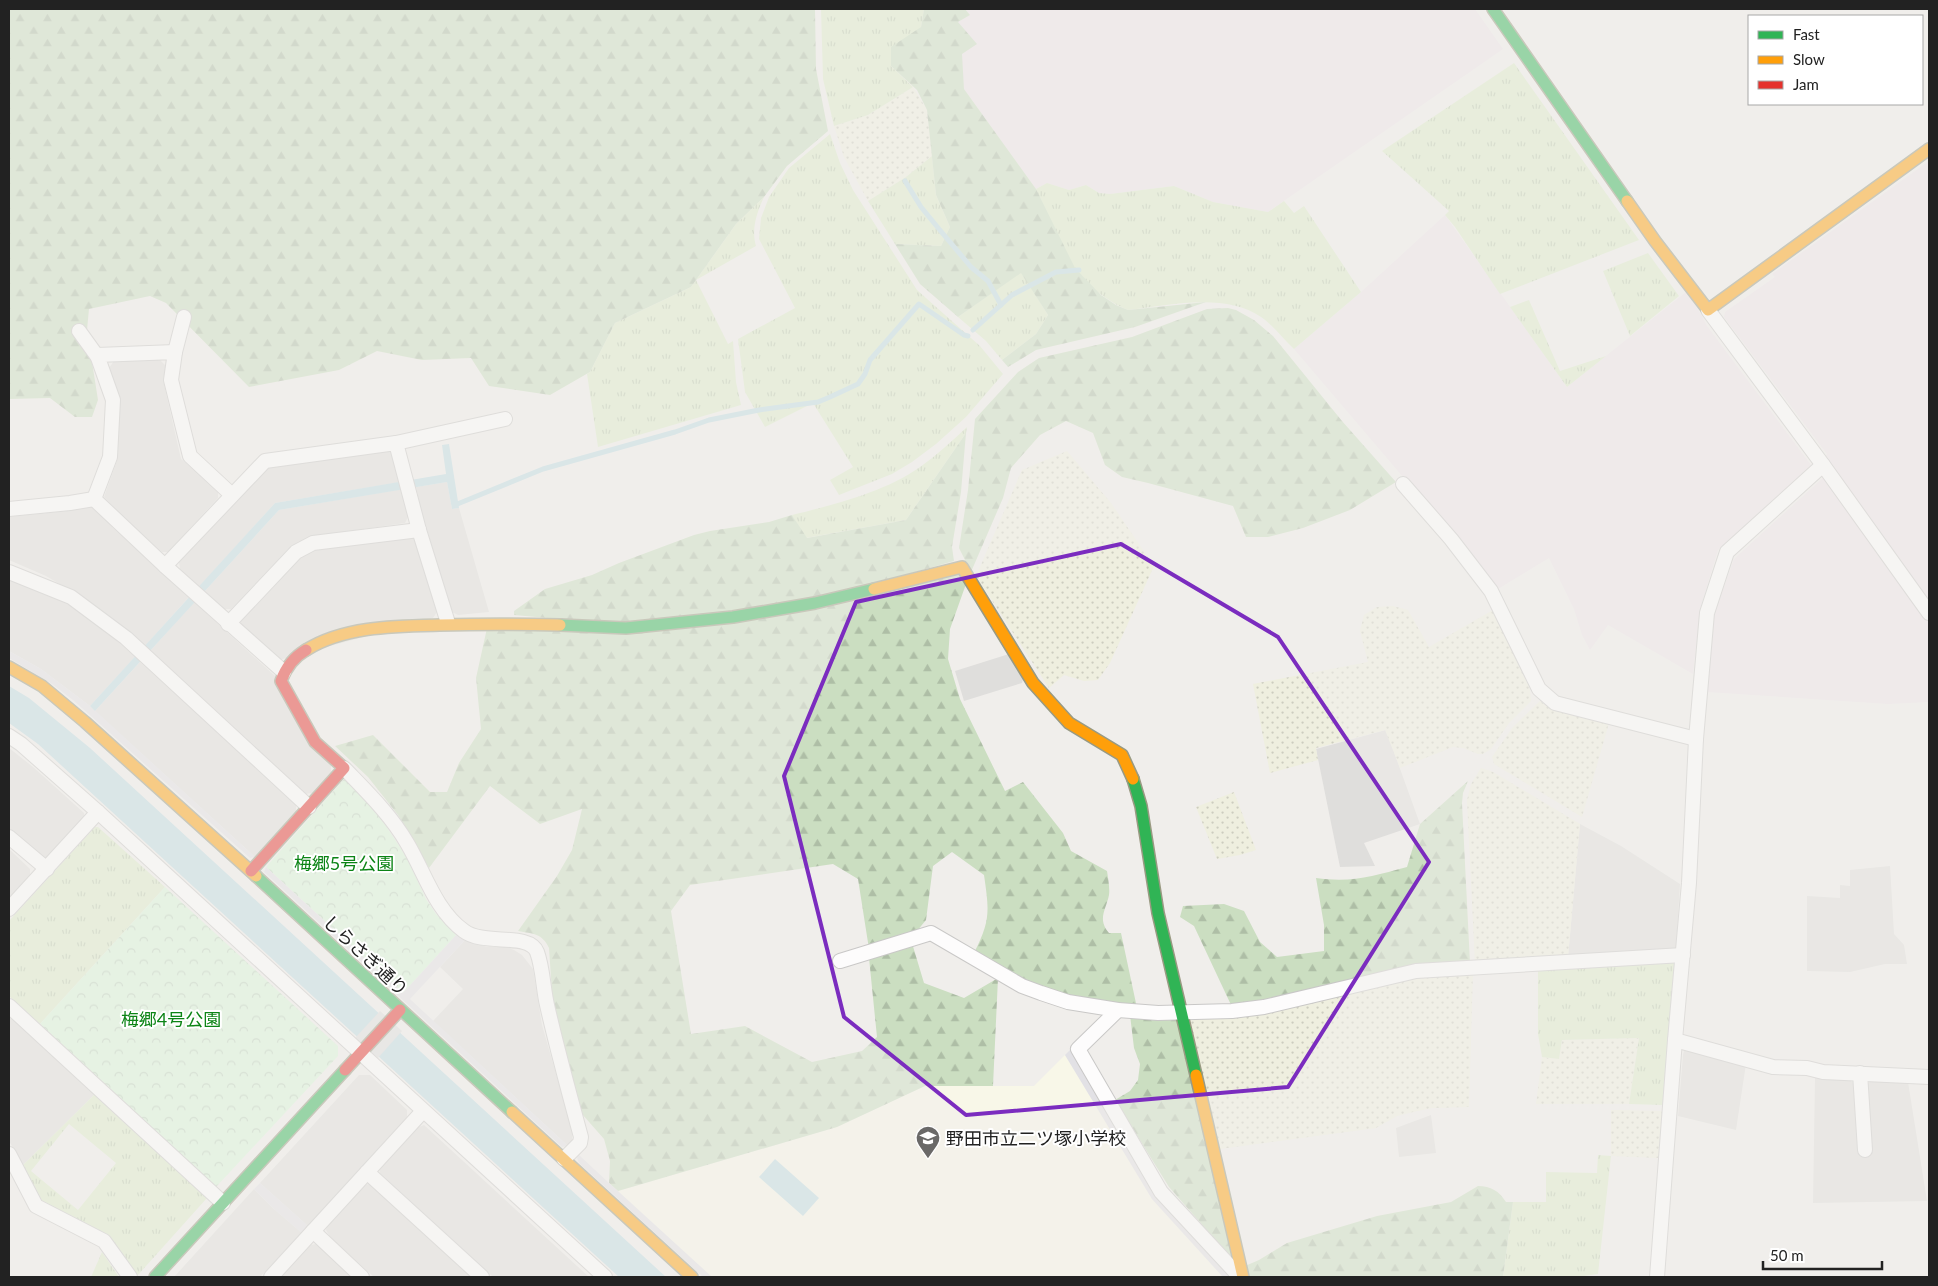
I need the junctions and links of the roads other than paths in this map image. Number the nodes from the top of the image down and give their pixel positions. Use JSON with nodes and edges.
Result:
{"nodes":[{"id":1,"x":1493,"y":9,"type":"edge"},
{"id":2,"x":1929,"y":148,"type":"edge"},
{"id":3,"x":1708,"y":310,"type":"junction"},
{"id":4,"x":184,"y":318,"type":"dead end"},
{"id":5,"x":79,"y":331,"type":"dead end"},
{"id":6,"x":175,"y":352,"type":"junction"},
{"id":7,"x":98,"y":356,"type":"junction"},
{"id":8,"x":505,"y":419,"type":"dead end"},
{"id":9,"x":396,"y":442,"type":"junction"},
{"id":10,"x":1823,"y":465,"type":"junction"},
{"id":11,"x":1403,"y":484,"type":"dead end"},
{"id":12,"x":232,"y":495,"type":"junction"},
{"id":13,"x":94,"y":499,"type":"junction"},
{"id":14,"x":9,"y":509,"type":"edge"},
{"id":15,"x":418,"y":530,"type":"junction"},
{"id":16,"x":165,"y":566,"type":"junction"},
{"id":17,"x":9,"y":572,"type":"edge"},
{"id":18,"x":1929,"y":613,"type":"edge"},
{"id":19,"x":448,"y":623,"type":"junction"},
{"id":20,"x":228,"y":624,"type":"junction"},
{"id":21,"x":9,"y":667,"type":"edge"},
{"id":22,"x":284,"y":672,"type":"junction"},
{"id":23,"x":9,"y":736,"type":"edge"},
{"id":24,"x":1696,"y":739,"type":"junction"},
{"id":25,"x":344,"y":768,"type":"junction"},
{"id":26,"x":309,"y":807,"type":"junction"},
{"id":27,"x":98,"y":812,"type":"junction"},
{"id":28,"x":9,"y":837,"type":"edge"},
{"id":29,"x":47,"y":869,"type":"junction"},
{"id":30,"x":251,"y":871,"type":"junction"},
{"id":31,"x":9,"y":909,"type":"edge"},
{"id":32,"x":1683,"y":955,"type":"junction"},
{"id":33,"x":840,"y":961,"type":"dead end"},
{"id":34,"x":9,"y":1006,"type":"edge"},
{"id":35,"x":400,"y":1010,"type":"junction"},
{"id":36,"x":1118,"y":1010,"type":"junction"},
{"id":37,"x":1182,"y":1012,"type":"junction"},
{"id":38,"x":1675,"y":1040,"type":"junction"},
{"id":39,"x":364,"y":1050,"type":"junction"},
{"id":40,"x":1860,"y":1073,"type":"junction"},
{"id":41,"x":1929,"y":1077,"type":"edge"},
{"id":42,"x":423,"y":1111,"type":"junction"},
{"id":43,"x":1865,"y":1150,"type":"dead end"},
{"id":44,"x":9,"y":1154,"type":"edge"},
{"id":45,"x":564,"y":1159,"type":"junction"},
{"id":46,"x":367,"y":1172,"type":"junction"},
{"id":47,"x":223,"y":1203,"type":"junction"},
{"id":48,"x":313,"y":1231,"type":"junction"},
{"id":49,"x":130,"y":1277,"type":"edge"},
{"id":50,"x":154,"y":1277,"type":"edge"},
{"id":51,"x":271,"y":1277,"type":"edge"},
{"id":52,"x":362,"y":1277,"type":"edge"},
{"id":53,"x":482,"y":1277,"type":"edge"},
{"id":54,"x":605,"y":1277,"type":"edge"},
{"id":55,"x":692,"y":1277,"type":"edge"},
{"id":56,"x":1241,"y":1277,"type":"edge"},
{"id":57,"x":1657,"y":1277,"type":"edge"}],
"edges":[{"from":1,"to":3,"type":"street"},
{"from":2,"to":3,"type":"street"},
{"from":3,"to":10,"type":"street"},
{"from":4,"to":6,"type":"street"},
{"from":5,"to":7,"type":"street"},
{"from":6,"to":7,"type":"street"},
{"from":6,"to":12,"type":"street"},
{"from":7,"to":13,"type":"street"},
{"from":8,"to":9,"type":"street"},
{"from":9,"to":12,"type":"street"},
{"from":9,"to":15,"type":"street"},
{"from":10,"to":18,"type":"street"},
{"from":10,"to":24,"type":"street"},
{"from":11,"to":24,"type":"street"},
{"from":12,"to":16,"type":"street"},
{"from":13,"to":14,"type":"street"},
{"from":13,"to":16,"type":"street"},
{"from":15,"to":19,"type":"street"},
{"from":15,"to":20,"type":"street"},
{"from":16,"to":20,"type":"street"},
{"from":17,"to":26,"type":"street"},
{"from":19,"to":22,"type":"street"},
{"from":19,"to":37,"type":"street"},
{"from":20,"to":22,"type":"street"},
{"from":21,"to":30,"type":"street","name":"しらさぎ通り"},
{"from":22,"to":25,"type":"street"},
{"from":23,"to":27,"type":"street"},
{"from":24,"to":32,"type":"street"},
{"from":25,"to":26,"type":"street"},
{"from":25,"to":45,"type":"street"},
{"from":26,"to":30,"type":"street"},
{"from":27,"to":29,"type":"street"},
{"from":27,"to":39,"type":"street"},
{"from":28,"to":29,"type":"street"},
{"from":29,"to":31,"type":"street"},
{"from":30,"to":35,"type":"street","name":"しらさぎ通り"},
{"from":32,"to":37,"type":"street"},
{"from":32,"to":38,"type":"street"},
{"from":33,"to":36,"type":"street"},
{"from":34,"to":47,"type":"street"},
{"from":35,"to":39,"type":"street"},
{"from":35,"to":45,"type":"street","name":"しらさぎ通り"},
{"from":36,"to":37,"type":"street"},
{"from":36,"to":56,"type":"street"},
{"from":37,"to":56,"type":"street"},
{"from":38,"to":40,"type":"street"},
{"from":38,"to":57,"type":"street"},
{"from":39,"to":42,"type":"street"},
{"from":39,"to":47,"type":"street"},
{"from":40,"to":41,"type":"street"},
{"from":40,"to":43,"type":"street"},
{"from":42,"to":46,"type":"street"},
{"from":42,"to":54,"type":"street"},
{"from":44,"to":49,"type":"street"},
{"from":45,"to":55,"type":"street","name":"しらさぎ通り"},
{"from":46,"to":48,"type":"street"},
{"from":46,"to":53,"type":"street"},
{"from":47,"to":50,"type":"street"},
{"from":48,"to":51,"type":"street"},
{"from":48,"to":52,"type":"street"}]}
